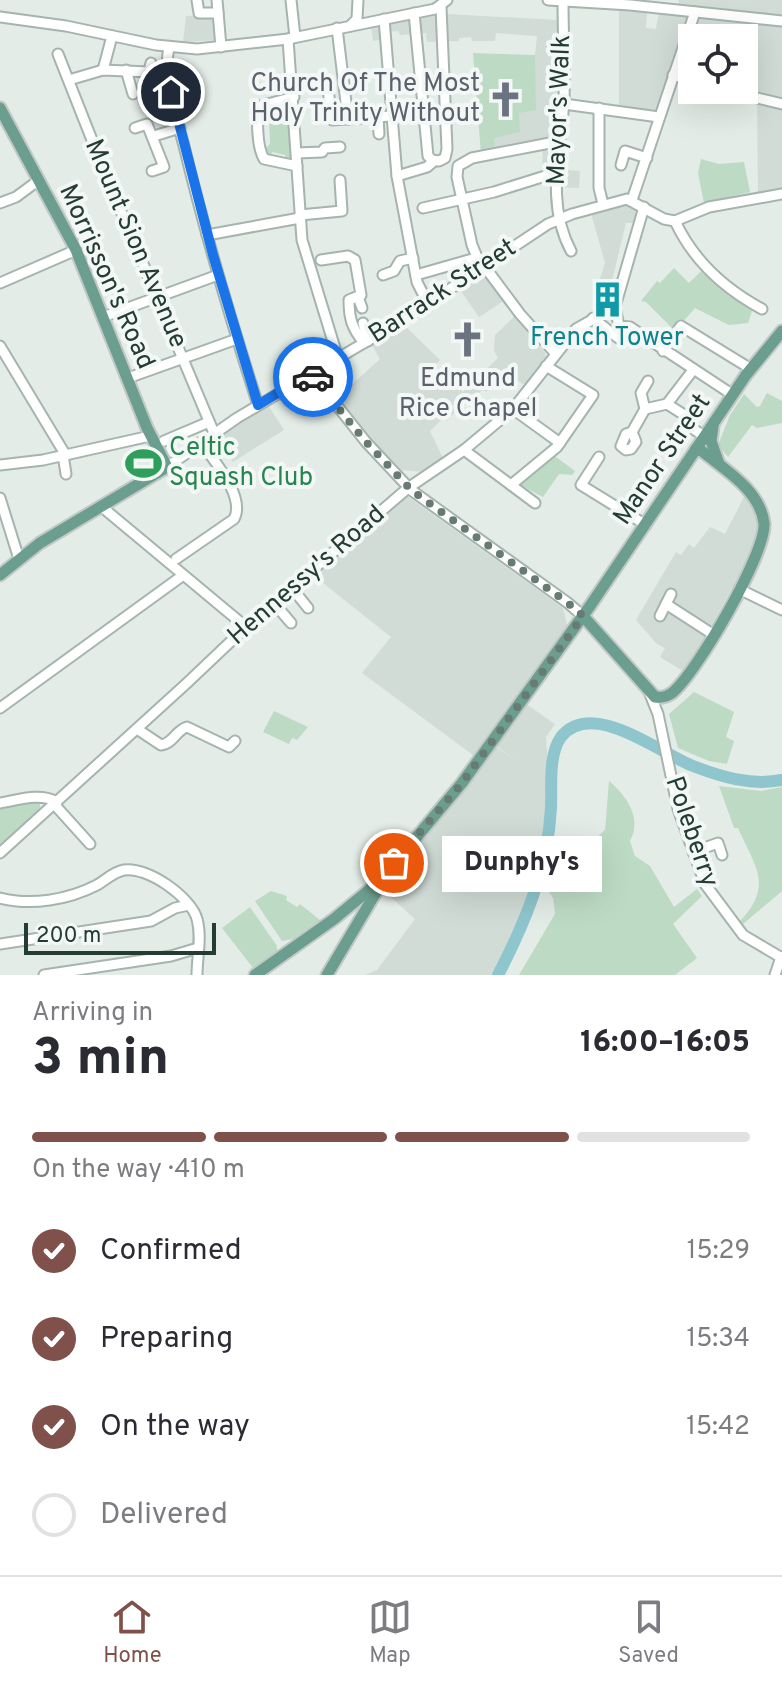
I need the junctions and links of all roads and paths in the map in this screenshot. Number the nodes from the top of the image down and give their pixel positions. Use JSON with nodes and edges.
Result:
{"nodes":[{"id":1,"x":197,"y":0,"type":"edge"},
{"id":2,"x":217,"y":0,"type":"edge"},
{"id":3,"x":291,"y":0,"type":"edge"},
{"id":4,"x":548,"y":0,"type":"edge"},
{"id":5,"x":694,"y":0,"type":"edge"},
{"id":6,"x":563,"y":1,"type":"edge"},
{"id":7,"x":720,"y":1,"type":"edge"},
{"id":8,"x":358,"y":3,"type":"edge"},
{"id":9,"x":444,"y":4,"type":"edge"},
{"id":10,"x":694,"y":12,"type":"junction"},
{"id":11,"x":218,"y":13,"type":"junction"},
{"id":12,"x":414,"y":13,"type":"junction"},
{"id":13,"x":718,"y":14,"type":"junction"},
{"id":14,"x":0,"y":17,"type":"edge"},
{"id":15,"x":382,"y":19,"type":"junction"},
{"id":16,"x":782,"y":21,"type":"edge"},
{"id":17,"x":350,"y":26,"type":"junction"},
{"id":18,"x":337,"y":28,"type":"junction"},
{"id":19,"x":112,"y":36,"type":"junction"},
{"id":20,"x":291,"y":38,"type":"junction"},
{"id":21,"x":169,"y":47,"type":"junction"},
{"id":22,"x":221,"y":47,"type":"junction"},
{"id":23,"x":58,"y":54,"type":"dead end"},
{"id":24,"x":151,"y":63,"type":"dead end"},
{"id":25,"x":103,"y":70,"type":"junction"},
{"id":26,"x":126,"y":70,"type":"junction"},
{"id":27,"x":673,"y":75,"type":"junction"},
{"id":28,"x":678,"y":77,"type":"edge"},
{"id":29,"x":69,"y":80,"type":"junction"},
{"id":30,"x":445,"y":87,"type":"junction"},
{"id":31,"x":328,"y":89,"type":"dead end"},
{"id":32,"x":423,"y":89,"type":"junction"},
{"id":33,"x":133,"y":94,"type":"dead end"},
{"id":34,"x":294,"y":97,"type":"junction"},
{"id":35,"x":758,"y":98,"type":"edge"},
{"id":36,"x":564,"y":104,"type":"junction"},
{"id":37,"x":782,"y":104,"type":"edge"},
{"id":38,"x":599,"y":108,"type":"junction"},
{"id":39,"x":2,"y":115,"type":"edge"},
{"id":40,"x":391,"y":116,"type":"junction"},
{"id":41,"x":378,"y":117,"type":"junction"},
{"id":42,"x":659,"y":117,"type":"junction"},
{"id":43,"x":348,"y":119,"type":"junction"},
{"id":44,"x":135,"y":128,"type":"dead end"},
{"id":45,"x":180,"y":128,"type":"junction"},
{"id":46,"x":379,"y":134,"type":"dead end"},
{"id":47,"x":154,"y":136,"type":"junction"},
{"id":48,"x":560,"y":141,"type":"junction"},
{"id":49,"x":340,"y":147,"type":"dead end"},
{"id":50,"x":297,"y":153,"type":"junction"},
{"id":51,"x":647,"y":158,"type":"junction"},
{"id":52,"x":434,"y":161,"type":"junction"},
{"id":53,"x":621,"y":165,"type":"dead end"},
{"id":54,"x":297,"y":166,"type":"junction"},
{"id":55,"x":152,"y":171,"type":"dead end"},
{"id":56,"x":558,"y":172,"type":"junction"},
{"id":57,"x":397,"y":176,"type":"junction"},
{"id":58,"x":39,"y":180,"type":"junction"},
{"id":59,"x":340,"y":180,"type":"dead end"},
{"id":60,"x":782,"y":194,"type":"edge"},
{"id":61,"x":462,"y":200,"type":"junction"},
{"id":62,"x":632,"y":200,"type":"junction"},
{"id":63,"x":0,"y":203,"type":"edge"},
{"id":64,"x":603,"y":204,"type":"junction"},
{"id":65,"x":644,"y":207,"type":"junction"},
{"id":66,"x":423,"y":208,"type":"dead end"},
{"id":67,"x":300,"y":216,"type":"junction"},
{"id":68,"x":557,"y":219,"type":"junction"},
{"id":69,"x":675,"y":221,"type":"junction"},
{"id":70,"x":207,"y":235,"type":"junction"},
{"id":71,"x":76,"y":250,"type":"junction"},
{"id":72,"x":571,"y":251,"type":"dead end"},
{"id":73,"x":413,"y":258,"type":"junction"},
{"id":74,"x":476,"y":258,"type":"junction"},
{"id":75,"x":321,"y":260,"type":"dead end"},
{"id":76,"x":483,"y":268,"type":"junction"},
{"id":77,"x":218,"y":275,"type":"junction"},
{"id":78,"x":383,"y":275,"type":"dead end"},
{"id":79,"x":416,"y":275,"type":"junction"},
{"id":80,"x":0,"y":283,"type":"edge"},
{"id":81,"x":158,"y":297,"type":"junction"},
{"id":82,"x":358,"y":297,"type":"junction"},
{"id":83,"x":428,"y":304,"type":"junction"},
{"id":84,"x":615,"y":307,"type":"junction"},
{"id":85,"x":362,"y":308,"type":"dead end"},
{"id":86,"x":762,"y":309,"type":"dead end"},
{"id":87,"x":103,"y":317,"type":"junction"},
{"id":88,"x":593,"y":318,"type":"junction"},
{"id":89,"x":363,"y":323,"type":"dead end"},
{"id":90,"x":782,"y":331,"type":"edge"},
{"id":91,"x":618,"y":338,"type":"dead end"},
{"id":92,"x":237,"y":339,"type":"junction"},
{"id":93,"x":366,"y":342,"type":"junction"},
{"id":94,"x":0,"y":346,"type":"edge"},
{"id":95,"x":663,"y":351,"type":"junction"},
{"id":96,"x":555,"y":353,"type":"junction"},
{"id":97,"x":183,"y":358,"type":"junction"},
{"id":98,"x":338,"y":358,"type":"junction"},
{"id":99,"x":546,"y":366,"type":"junction"},
{"id":100,"x":751,"y":369,"type":"junction"},
{"id":101,"x":693,"y":370,"type":"junction"},
{"id":102,"x":311,"y":373,"type":"junction"},
{"id":103,"x":128,"y":378,"type":"junction"},
{"id":104,"x":648,"y":381,"type":"dead end"},
{"id":105,"x":733,"y":395,"type":"junction"},
{"id":106,"x":667,"y":404,"type":"junction"},
{"id":107,"x":258,"y":405,"type":"junction"},
{"id":108,"x":513,"y":409,"type":"junction"},
{"id":109,"x":645,"y":409,"type":"junction"},
{"id":110,"x":209,"y":422,"type":"junction"},
{"id":111,"x":713,"y":425,"type":"junction"},
{"id":112,"x":632,"y":432,"type":"dead end"},
{"id":113,"x":214,"y":433,"type":"junction"},
{"id":114,"x":150,"y":436,"type":"junction"},
{"id":115,"x":704,"y":436,"type":"junction"},
{"id":116,"x":164,"y":441,"type":"dead end"},
{"id":117,"x":201,"y":442,"type":"junction"},
{"id":118,"x":560,"y":443,"type":"junction"},
{"id":119,"x":696,"y":449,"type":"junction"},
{"id":120,"x":464,"y":450,"type":"junction"},
{"id":121,"x":64,"y":454,"type":"junction"},
{"id":122,"x":599,"y":457,"type":"dead end"},
{"id":123,"x":0,"y":465,"type":"edge"},
{"id":124,"x":167,"y":467,"type":"junction"},
{"id":125,"x":722,"y":467,"type":"junction"},
{"id":126,"x":66,"y":474,"type":"dead end"},
{"id":127,"x":511,"y":485,"type":"junction"},
{"id":128,"x":408,"y":488,"type":"junction"},
{"id":129,"x":0,"y":498,"type":"edge"},
{"id":130,"x":535,"y":503,"type":"dead end"},
{"id":131,"x":102,"y":507,"type":"junction"},
{"id":132,"x":646,"y":525,"type":"junction"},
{"id":133,"x":19,"y":559,"type":"junction"},
{"id":134,"x":176,"y":559,"type":"dead end"},
{"id":135,"x":0,"y":575,"type":"edge"},
{"id":136,"x":182,"y":576,"type":"junction"},
{"id":137,"x":292,"y":588,"type":"junction"},
{"id":138,"x":739,"y":589,"type":"junction"},
{"id":139,"x":671,"y":594,"type":"dead end"},
{"id":140,"x":274,"y":603,"type":"junction"},
{"id":141,"x":666,"y":604,"type":"junction"},
{"id":142,"x":308,"y":608,"type":"dead end"},
{"id":143,"x":782,"y":610,"type":"edge"},
{"id":144,"x":583,"y":616,"type":"junction"},
{"id":145,"x":660,"y":616,"type":"dead end"},
{"id":146,"x":291,"y":623,"type":"dead end"},
{"id":147,"x":246,"y":627,"type":"junction"},
{"id":148,"x":714,"y":635,"type":"junction"},
{"id":149,"x":670,"y":695,"type":"junction"},
{"id":150,"x":653,"y":699,"type":"junction"},
{"id":151,"x":0,"y":708,"type":"edge"},
{"id":152,"x":660,"y":723,"type":"junction"},
{"id":153,"x":137,"y":729,"type":"junction"},
{"id":154,"x":235,"y":741,"type":"dead end"},
{"id":155,"x":0,"y":803,"type":"edge"},
{"id":156,"x":55,"y":803,"type":"junction"},
{"id":157,"x":90,"y":844,"type":"dead end"},
{"id":158,"x":693,"y":852,"type":"junction"},
{"id":159,"x":0,"y":853,"type":"edge"},
{"id":160,"x":722,"y":855,"type":"dead end"},
{"id":161,"x":389,"y":870,"type":"junction"},
{"id":162,"x":0,"y":898,"type":"edge"},
{"id":163,"x":189,"y":905,"type":"junction"},
{"id":164,"x":344,"y":911,"type":"junction"},
{"id":165,"x":334,"y":919,"type":"junction"},
{"id":166,"x":357,"y":924,"type":"junction"},
{"id":167,"x":0,"y":944,"type":"edge"},
{"id":168,"x":343,"y":946,"type":"junction"},
{"id":169,"x":198,"y":948,"type":"junction"},
{"id":170,"x":781,"y":958,"type":"edge"},
{"id":171,"x":44,"y":975,"type":"edge"},
{"id":172,"x":197,"y":975,"type":"edge"},
{"id":173,"x":255,"y":975,"type":"edge"},
{"id":174,"x":327,"y":975,"type":"edge"},
{"id":175,"x":775,"y":975,"type":"edge"}],
"edges":[{"from":1,"to":11,"type":"street"},
{"from":2,"to":11,"type":"street"},
{"from":3,"to":20,"type":"street"},
{"from":4,"to":6,"type":"street"},
{"from":5,"to":10,"type":"street"},
{"from":6,"to":10,"type":"street"},
{"from":6,"to":36,"type":"street","name":"Mayor's Walk"},
{"from":7,"to":13,"type":"street"},
{"from":8,"to":15,"type":"street"},
{"from":8,"to":17,"type":"street"},
{"from":9,"to":12,"type":"street"},
{"from":9,"to":30,"type":"street"},
{"from":10,"to":13,"type":"street"},
{"from":10,"to":27,"type":"street"},
{"from":11,"to":22,"type":"street"},
{"from":12,"to":15,"type":"street"},
{"from":12,"to":32,"type":"street"},
{"from":13,"to":16,"type":"street"},
{"from":14,"to":19,"type":"street"},
{"from":15,"to":17,"type":"street"},
{"from":15,"to":40,"type":"street"},
{"from":17,"to":18,"type":"street"},
{"from":18,"to":20,"type":"street"},
{"from":18,"to":43,"type":"street"},
{"from":19,"to":21,"type":"street"},
{"from":19,"to":25,"type":"street"},
{"from":20,"to":22,"type":"street"},
{"from":20,"to":34,"type":"street"},
{"from":21,"to":22,"type":"street"},
{"from":21,"to":45,"type":"street"},
{"from":23,"to":29,"type":"street","name":"Mount Sion Avenue"},
{"from":24,"to":26,"type":"street"},
{"from":25,"to":26,"type":"street"},
{"from":25,"to":29,"type":"street"},
{"from":26,"to":33,"type":"street"},
{"from":27,"to":28,"type":"street"},
{"from":27,"to":42,"type":"street"},
{"from":29,"to":81,"type":"street","name":"Mount Sion Avenue"},
{"from":30,"to":32,"type":"street"},
{"from":30,"to":52,"type":"street"},
{"from":31,"to":43,"type":"street"},
{"from":32,"to":52,"type":"street"},
{"from":34,"to":50,"type":"street"},
{"from":34,"to":54,"type":"street"},
{"from":35,"to":37,"type":"street"},
{"from":36,"to":38,"type":"street"},
{"from":36,"to":48,"type":"street","name":"Mayor's Walk"},
{"from":38,"to":42,"type":"street"},
{"from":38,"to":64,"type":"street"},
{"from":39,"to":58,"type":"main road","name":"Morrisson's Road"},
{"from":40,"to":41,"type":"street"},
{"from":40,"to":57,"type":"street"},
{"from":41,"to":43,"type":"street"},
{"from":41,"to":46,"type":"street"},
{"from":42,"to":51,"type":"street"},
{"from":44,"to":47,"type":"street"},
{"from":45,"to":47,"type":"street"},
{"from":45,"to":70,"type":"street"},
{"from":47,"to":55,"type":"street"},
{"from":48,"to":56,"type":"street","name":"Mayor's Walk"},
{"from":48,"to":61,"type":"street"},
{"from":49,"to":50,"type":"street"},
{"from":50,"to":54,"type":"street"},
{"from":51,"to":53,"type":"street"},
{"from":51,"to":62,"type":"street"},
{"from":52,"to":57,"type":"street"},
{"from":54,"to":67,"type":"street"},
{"from":56,"to":61,"type":"street"},
{"from":56,"to":68,"type":"street","name":"Mayor's Walk"},
{"from":57,"to":73,"type":"street"},
{"from":58,"to":63,"type":"street"},
{"from":58,"to":71,"type":"main road","name":"Morrisson's Road"},
{"from":59,"to":67,"type":"street"},
{"from":60,"to":69,"type":"street"},
{"from":61,"to":66,"type":"street"},
{"from":61,"to":74,"type":"street"},
{"from":62,"to":64,"type":"street","name":"Barrack Street"},
{"from":62,"to":65,"type":"street"},
{"from":64,"to":68,"type":"street","name":"Barrack Street"},
{"from":65,"to":69,"type":"street"},
{"from":65,"to":84,"type":"street"},
{"from":67,"to":70,"type":"street"},
{"from":67,"to":98,"type":"street"},
{"from":68,"to":72,"type":"street"},
{"from":68,"to":76,"type":"street","name":"Barrack Street"},
{"from":69,"to":86,"type":"street"},
{"from":70,"to":77,"type":"street"},
{"from":71,"to":80,"type":"street"},
{"from":71,"to":87,"type":"main road","name":"Morrisson's Road"},
{"from":73,"to":78,"type":"street"},
{"from":73,"to":79,"type":"street"},
{"from":74,"to":76,"type":"street"},
{"from":74,"to":79,"type":"street"},
{"from":75,"to":82,"type":"street"},
{"from":76,"to":83,"type":"street","name":"Barrack Street"},
{"from":76,"to":96,"type":"street"},
{"from":77,"to":81,"type":"street"},
{"from":77,"to":92,"type":"street"},
{"from":79,"to":83,"type":"street"},
{"from":81,"to":87,"type":"street"},
{"from":81,"to":97,"type":"street","name":"Mount Sion Avenue"},
{"from":82,"to":85,"type":"street"},
{"from":82,"to":93,"type":"street"},
{"from":83,"to":93,"type":"street","name":"Barrack Street"},
{"from":84,"to":88,"type":"street","name":"Hennessy's Road"},
{"from":84,"to":95,"type":"street"},
{"from":87,"to":103,"type":"main road","name":"Morrisson's Road"},
{"from":88,"to":91,"type":"street"},
{"from":88,"to":96,"type":"street","name":"Hennessy's Road"},
{"from":89,"to":93,"type":"street"},
{"from":90,"to":100,"type":"main road","name":"Manor Street"},
{"from":92,"to":97,"type":"street"},
{"from":92,"to":107,"type":"street"},
{"from":93,"to":98,"type":"street","name":"Barrack Street"},
{"from":94,"to":121,"type":"street"},
{"from":95,"to":100,"type":"street"},
{"from":95,"to":101,"type":"street"},
{"from":96,"to":99,"type":"street","name":"Hennessy's Road"},
{"from":97,"to":103,"type":"street"},
{"from":97,"to":110,"type":"street","name":"Mount Sion Avenue"},
{"from":98,"to":102,"type":"street","name":"Barrack Street"},
{"from":99,"to":108,"type":"street","name":"Hennessy's Road"},
{"from":99,"to":118,"type":"street"},
{"from":100,"to":105,"type":"main road","name":"Manor Street"},
{"from":101,"to":105,"type":"street"},
{"from":101,"to":106,"type":"street"},
{"from":102,"to":107,"type":"street","name":"Barrack Street"},
{"from":102,"to":128,"type":"street"},
{"from":103,"to":114,"type":"main road","name":"Morrisson's Road"},
{"from":104,"to":109,"type":"street"},
{"from":105,"to":111,"type":"main road","name":"Manor Street"},
{"from":106,"to":109,"type":"street"},
{"from":106,"to":115,"type":"street"},
{"from":107,"to":113,"type":"street","name":"Barrack Street"},
{"from":108,"to":118,"type":"street"},
{"from":108,"to":120,"type":"street","name":"Hennessy's Road"},
{"from":109,"to":112,"type":"street"},
{"from":110,"to":113,"type":"street","name":"Mount Sion Avenue"},
{"from":110,"to":116,"type":"street"},
{"from":111,"to":115,"type":"main road","name":"Manor Street"},
{"from":111,"to":125,"type":"main road"},
{"from":113,"to":117,"type":"street","name":"Barrack Street"},
{"from":114,"to":121,"type":"street"},
{"from":114,"to":124,"type":"main road","name":"Morrisson's Road"},
{"from":115,"to":119,"type":"main road","name":"Manor Street"},
{"from":117,"to":124,"type":"street","name":"Barrack Street"},
{"from":117,"to":134,"type":"street"},
{"from":118,"to":127,"type":"street"},
{"from":119,"to":125,"type":"main road"},
{"from":119,"to":132,"type":"main road","name":"Manor Street"},
{"from":120,"to":127,"type":"street"},
{"from":120,"to":128,"type":"street","name":"Hennessy's Road"},
{"from":121,"to":123,"type":"street"},
{"from":121,"to":126,"type":"street"},
{"from":122,"to":132,"type":"street"},
{"from":124,"to":131,"type":"main road"},
{"from":125,"to":138,"type":"main road"},
{"from":127,"to":130,"type":"street"},
{"from":128,"to":137,"type":"street","name":"Hennessy's Road"},
{"from":128,"to":144,"type":"street"},
{"from":129,"to":133,"type":"street"},
{"from":131,"to":133,"type":"main road"},
{"from":131,"to":136,"type":"street"},
{"from":132,"to":144,"type":"main road","name":"Manor Street"},
{"from":133,"to":135,"type":"main road"},
{"from":136,"to":147,"type":"street"},
{"from":136,"to":151,"type":"street"},
{"from":137,"to":140,"type":"street","name":"Hennessy's Road"},
{"from":137,"to":142,"type":"street"},
{"from":138,"to":143,"type":"street"},
{"from":138,"to":148,"type":"main road"},
{"from":139,"to":141,"type":"street"},
{"from":140,"to":146,"type":"street"},
{"from":140,"to":147,"type":"street","name":"Hennessy's Road"},
{"from":141,"to":145,"type":"street"},
{"from":141,"to":148,"type":"street"},
{"from":144,"to":150,"type":"main road"},
{"from":144,"to":161,"type":"main road","name":"Manor Street"},
{"from":147,"to":153,"type":"street","name":"Hennessy's Road"},
{"from":148,"to":149,"type":"main road"},
{"from":149,"to":150,"type":"main road"},
{"from":149,"to":152,"type":"street"},
{"from":150,"to":152,"type":"street","name":"Poleberry"},
{"from":152,"to":158,"type":"street","name":"Poleberry"},
{"from":153,"to":154,"type":"street"},
{"from":153,"to":156,"type":"street","name":"Hennessy's Road"},
{"from":155,"to":156,"type":"street"},
{"from":156,"to":157,"type":"street"},
{"from":156,"to":159,"type":"street","name":"Hennessy's Road"},
{"from":158,"to":160,"type":"street"},
{"from":158,"to":170,"type":"street","name":"Poleberry"},
{"from":161,"to":164,"type":"main road"},
{"from":161,"to":166,"type":"main road"},
{"from":162,"to":163,"type":"street"},
{"from":163,"to":167,"type":"street"},
{"from":163,"to":169,"type":"street"},
{"from":164,"to":165,"type":"main road"},
{"from":164,"to":166,"type":"main road"},
{"from":165,"to":168,"type":"main road"},
{"from":165,"to":173,"type":"main road"},
{"from":166,"to":168,"type":"main road"},
{"from":168,"to":174,"type":"main road"},
{"from":169,"to":171,"type":"street"},
{"from":169,"to":172,"type":"street"},
{"from":170,"to":175,"type":"street"}]}
